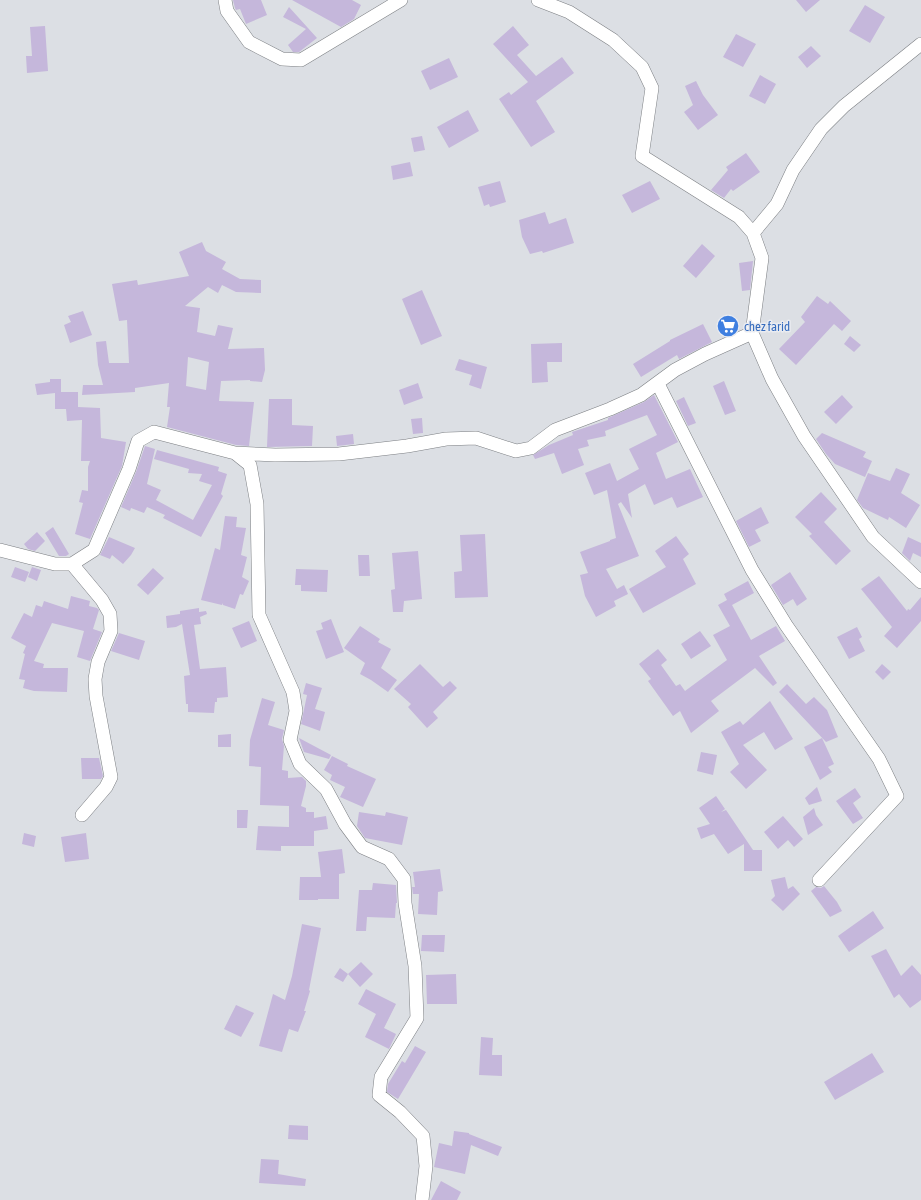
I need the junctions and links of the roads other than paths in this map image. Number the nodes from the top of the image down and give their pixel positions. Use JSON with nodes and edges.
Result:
{"nodes":[{"id":1,"x":225,"y":0,"type":"edge"},
{"id":2,"x":401,"y":0,"type":"edge"},
{"id":3,"x":538,"y":0,"type":"edge"},
{"id":4,"x":921,"y":44,"type":"edge"},
{"id":5,"x":753,"y":233,"type":"junction"},
{"id":6,"x":752,"y":333,"type":"junction"},
{"id":7,"x":658,"y":384,"type":"junction"},
{"id":8,"x":235,"y":453,"type":"junction"},
{"id":9,"x":0,"y":550,"type":"edge"},
{"id":10,"x":72,"y":564,"type":"junction"},
{"id":11,"x":919,"y":576,"type":"edge"},
{"id":12,"x":82,"y":815,"type":"dead end"},
{"id":13,"x":818,"y":880,"type":"dead end"},
{"id":14,"x":422,"y":1200,"type":"edge"}],
"edges":[{"from":1,"to":2,"type":"street"},
{"from":3,"to":5,"type":"street"},
{"from":4,"to":5,"type":"street"},
{"from":5,"to":6,"type":"street"},
{"from":6,"to":7,"type":"street"},
{"from":6,"to":11,"type":"street"},
{"from":7,"to":8,"type":"street"},
{"from":7,"to":13,"type":"street"},
{"from":8,"to":10,"type":"street"},
{"from":8,"to":14,"type":"street"},
{"from":9,"to":10,"type":"street"},
{"from":10,"to":12,"type":"street"}]}
